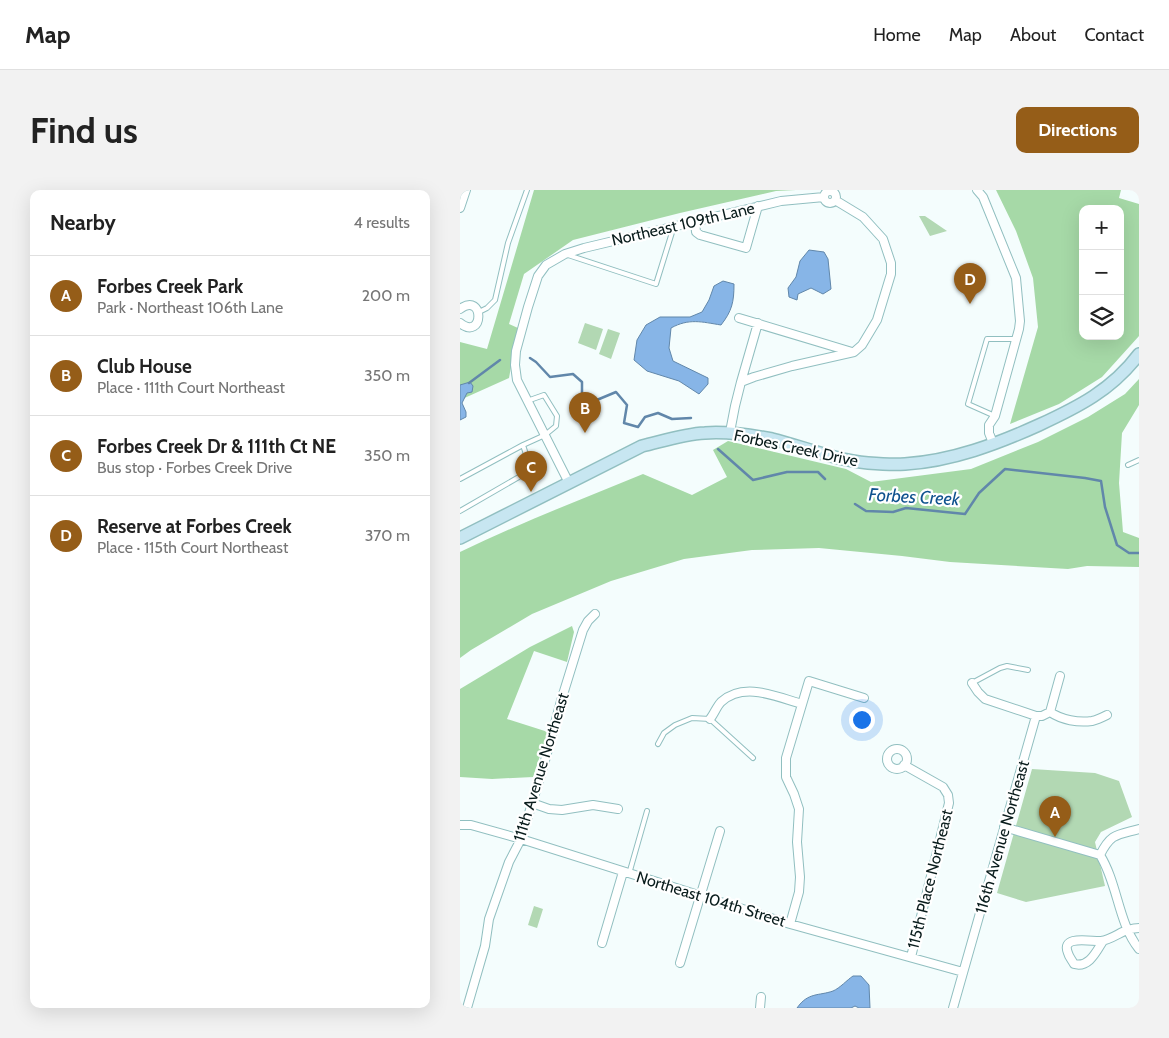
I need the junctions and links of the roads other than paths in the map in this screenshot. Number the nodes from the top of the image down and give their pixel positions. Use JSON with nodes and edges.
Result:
{"nodes":[{"id":1,"x":466,"y":190,"type":"edge"},
{"id":2,"x":527,"y":190,"type":"edge"},
{"id":3,"x":832,"y":190,"type":"edge"},
{"id":4,"x":977,"y":190,"type":"edge"},
{"id":5,"x":824,"y":197,"type":"junction"},
{"id":6,"x":836,"y":200,"type":"junction"},
{"id":7,"x":758,"y":206,"type":"junction"},
{"id":8,"x":460,"y":208,"type":"edge"},
{"id":9,"x":695,"y":221,"type":"junction"},
{"id":10,"x":674,"y":226,"type":"junction"},
{"id":11,"x":565,"y":254,"type":"junction"},
{"id":12,"x":461,"y":306,"type":"edge"},
{"id":13,"x":478,"y":312,"type":"junction"},
{"id":14,"x":739,"y":318,"type":"dead end"},
{"id":15,"x":460,"y":323,"type":"edge"},
{"id":16,"x":758,"y":324,"type":"junction"},
{"id":17,"x":1017,"y":339,"type":"junction"},
{"id":18,"x":854,"y":352,"type":"junction"},
{"id":19,"x":1135,"y":363,"type":"edge"},
{"id":20,"x":742,"y":382,"type":"junction"},
{"id":21,"x":527,"y":401,"type":"junction"},
{"id":22,"x":995,"y":416,"type":"junction"},
{"id":23,"x":730,"y":432,"type":"junction"},
{"id":24,"x":545,"y":435,"type":"junction"},
{"id":25,"x":993,"y":443,"type":"junction"},
{"id":26,"x":523,"y":445,"type":"junction"},
{"id":27,"x":1139,"y":460,"type":"edge"},
{"id":28,"x":1128,"y":465,"type":"dead end"},
{"id":29,"x":460,"y":479,"type":"edge"},
{"id":30,"x":569,"y":483,"type":"junction"},
{"id":31,"x":460,"y":511,"type":"edge"},
{"id":32,"x":460,"y":538,"type":"edge"},
{"id":33,"x":595,"y":614,"type":"dead end"},
{"id":34,"x":1028,"y":670,"type":"dead end"},
{"id":35,"x":1060,"y":676,"type":"dead end"},
{"id":36,"x":972,"y":683,"type":"joint"},
{"id":37,"x":864,"y":698,"type":"dead end"},
{"id":38,"x":802,"y":704,"type":"junction"},
{"id":39,"x":1050,"y":712,"type":"junction"},
{"id":40,"x":1107,"y":715,"type":"dead end"},
{"id":41,"x":1036,"y":716,"type":"junction"},
{"id":42,"x":710,"y":719,"type":"junction"},
{"id":43,"x":658,"y":744,"type":"dead end"},
{"id":44,"x":753,"y":758,"type":"dead end"},
{"id":45,"x":904,"y":765,"type":"dead end"},
{"id":46,"x":532,"y":803,"type":"junction"},
{"id":47,"x":618,"y":809,"type":"dead end"},
{"id":48,"x":647,"y":811,"type":"dead end"},
{"id":49,"x":460,"y":825,"type":"edge"},
{"id":50,"x":1004,"y":827,"type":"junction"},
{"id":51,"x":1139,"y":829,"type":"edge"},
{"id":52,"x":720,"y":831,"type":"dead end"},
{"id":53,"x":521,"y":840,"type":"junction"},
{"id":54,"x":1100,"y":855,"type":"junction"},
{"id":55,"x":626,"y":873,"type":"junction"},
{"id":56,"x":700,"y":896,"type":"junction"},
{"id":57,"x":790,"y":924,"type":"junction"},
{"id":58,"x":1139,"y":928,"type":"edge"},
{"id":59,"x":1128,"y":930,"type":"junction"},
{"id":60,"x":1103,"y":941,"type":"junction"},
{"id":61,"x":602,"y":943,"type":"dead end"},
{"id":62,"x":1139,"y":949,"type":"edge"},
{"id":63,"x":911,"y":957,"type":"junction"},
{"id":64,"x":680,"y":963,"type":"dead end"},
{"id":65,"x":964,"y":972,"type":"junction"},
{"id":66,"x":761,"y":997,"type":"dead end"},
{"id":67,"x":467,"y":1008,"type":"edge"},
{"id":68,"x":760,"y":1008,"type":"edge"},
{"id":69,"x":953,"y":1008,"type":"edge"}],
"edges":[{"from":1,"to":8,"type":"street"},
{"from":2,"to":13,"type":"lane"},
{"from":3,"to":5,"type":"street"},
{"from":3,"to":6,"type":"street"},
{"from":4,"to":17,"type":"street"},
{"from":5,"to":6,"type":"street"},
{"from":5,"to":7,"type":"street","name":"Northeast 109th Lane"},
{"from":6,"to":18,"type":"street"},
{"from":7,"to":9,"type":"street","name":"Northeast 109th Lane"},
{"from":7,"to":9,"type":"street"},
{"from":9,"to":10,"type":"street","name":"Northeast 109th Lane"},
{"from":10,"to":11,"type":"street","name":"Northeast 109th Lane"},
{"from":10,"to":11,"type":"lane"},
{"from":11,"to":21,"type":"street","name":"Northeast 109th Lane"},
{"from":12,"to":13,"type":"street"},
{"from":13,"to":15,"type":"street"},
{"from":14,"to":16,"type":"street"},
{"from":16,"to":18,"type":"street"},
{"from":16,"to":20,"type":"street"},
{"from":17,"to":22,"type":"street"},
{"from":17,"to":22,"type":"lane"},
{"from":18,"to":20,"type":"street"},
{"from":19,"to":25,"type":"street","name":"Forbes Creek Drive"},
{"from":20,"to":23,"type":"street"},
{"from":21,"to":24,"type":"street"},
{"from":21,"to":24,"type":"lane"},
{"from":22,"to":25,"type":"street"},
{"from":23,"to":25,"type":"street","name":"Forbes Creek Drive"},
{"from":23,"to":30,"type":"street","name":"Forbes Creek Drive"},
{"from":24,"to":26,"type":"lane"},
{"from":24,"to":30,"type":"street"},
{"from":26,"to":29,"type":"lane"},
{"from":26,"to":31,"type":"lane"},
{"from":27,"to":28,"type":"lane"},
{"from":30,"to":32,"type":"street","name":"Forbes Creek Drive"},
{"from":33,"to":46,"type":"street","name":"111th Avenue Northeast"},
{"from":34,"to":36,"type":"lane"},
{"from":35,"to":39,"type":"street"},
{"from":36,"to":41,"type":"street"},
{"from":37,"to":38,"type":"street"},
{"from":38,"to":42,"type":"street"},
{"from":38,"to":57,"type":"street"},
{"from":39,"to":40,"type":"street"},
{"from":39,"to":41,"type":"street"},
{"from":41,"to":50,"type":"street","name":"116th Avenue Northeast"},
{"from":42,"to":43,"type":"lane"},
{"from":42,"to":44,"type":"lane"},
{"from":45,"to":63,"type":"street","name":"115th Place Northeast"},
{"from":46,"to":47,"type":"street"},
{"from":46,"to":53,"type":"street","name":"111th Avenue Northeast"},
{"from":48,"to":55,"type":"lane"},
{"from":49,"to":53,"type":"street","name":"Northeast 104th Street"},
{"from":50,"to":54,"type":"street"},
{"from":50,"to":65,"type":"street","name":"116th Avenue Northeast"},
{"from":51,"to":54,"type":"street"},
{"from":52,"to":56,"type":"street"},
{"from":53,"to":55,"type":"street","name":"Northeast 104th Street"},
{"from":53,"to":67,"type":"street","name":"111th Avenue Northeast"},
{"from":54,"to":59,"type":"street"},
{"from":55,"to":56,"type":"street","name":"Northeast 104th Street"},
{"from":55,"to":61,"type":"street"},
{"from":56,"to":57,"type":"street","name":"Northeast 104th Street"},
{"from":56,"to":64,"type":"street"},
{"from":57,"to":63,"type":"street","name":"Northeast 104th Street"},
{"from":58,"to":59,"type":"street"},
{"from":59,"to":60,"type":"street"},
{"from":59,"to":62,"type":"street"},
{"from":60,"to":60,"type":"street"},
{"from":63,"to":65,"type":"street","name":"Northeast 104th Street"},
{"from":65,"to":69,"type":"street","name":"116th Avenue Northeast"},
{"from":66,"to":68,"type":"street"}]}
